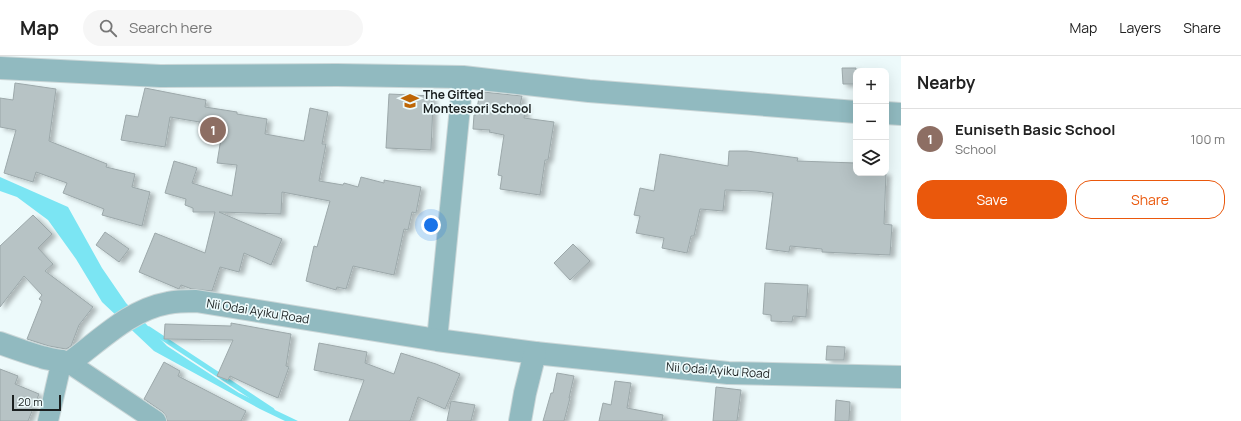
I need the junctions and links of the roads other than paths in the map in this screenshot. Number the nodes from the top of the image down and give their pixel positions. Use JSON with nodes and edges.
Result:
{"nodes":[{"id":1,"x":0,"y":68,"type":"edge"},
{"id":2,"x":463,"y":77,"type":"junction"},
{"id":3,"x":853,"y":112,"type":"edge"},
{"id":4,"x":889,"y":114,"type":"edge"},
{"id":5,"x":901,"y":114,"type":"edge"},
{"id":6,"x":437,"y":340,"type":"junction"},
{"id":7,"x":0,"y":343,"type":"edge"},
{"id":8,"x":535,"y":353,"type":"junction"},
{"id":9,"x":66,"y":362,"type":"junction"},
{"id":10,"x":901,"y":377,"type":"edge"},
{"id":11,"x":48,"y":421,"type":"edge"},
{"id":12,"x":156,"y":421,"type":"edge"},
{"id":13,"x":520,"y":421,"type":"edge"}],
"edges":[{"from":1,"to":2,"type":"street"},
{"from":2,"to":3,"type":"street"},
{"from":2,"to":6,"type":"street"},
{"from":4,"to":5,"type":"street"},
{"from":6,"to":8,"type":"street","name":"Nii Odai Ayiku Road"},
{"from":6,"to":9,"type":"street","name":"Nii Odai Ayiku Road"},
{"from":7,"to":9,"type":"street"},
{"from":8,"to":10,"type":"street","name":"Nii Odai Ayiku Road"},
{"from":8,"to":13,"type":"street"},
{"from":9,"to":11,"type":"street"},
{"from":9,"to":12,"type":"street"}]}
